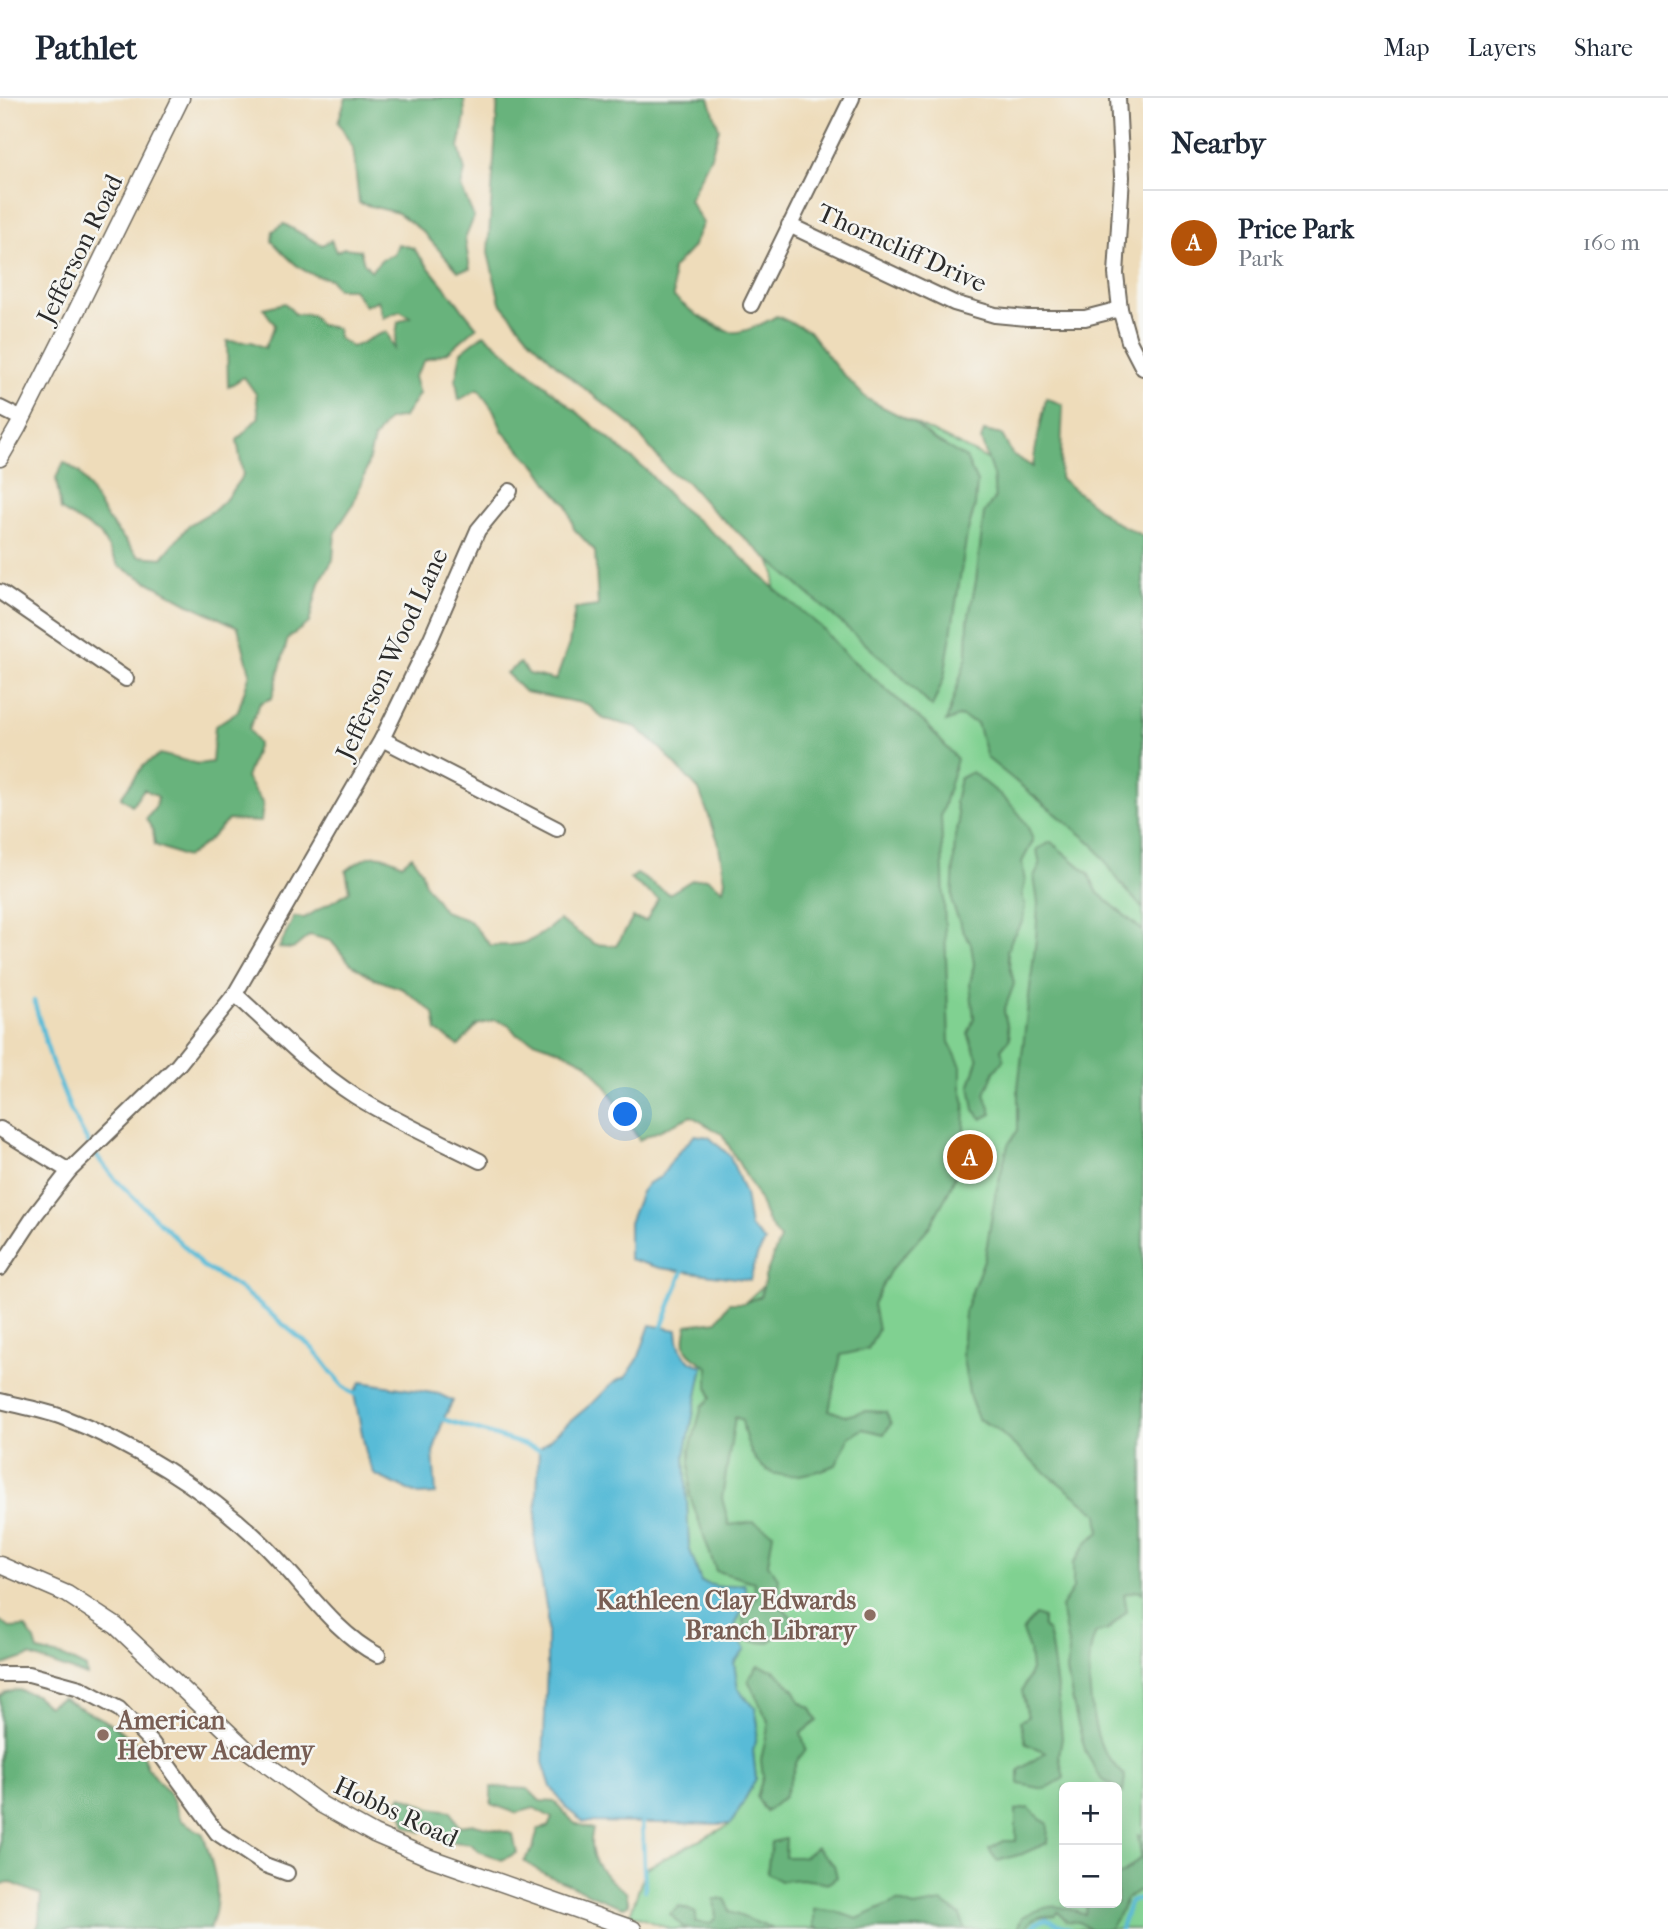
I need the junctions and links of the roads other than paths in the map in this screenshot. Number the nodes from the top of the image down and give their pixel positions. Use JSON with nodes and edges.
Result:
{"nodes":[{"id":1,"x":181,"y":98,"type":"edge"},
{"id":2,"x":852,"y":98,"type":"edge"},
{"id":3,"x":1118,"y":98,"type":"edge"},
{"id":4,"x":789,"y":225,"type":"junction"},
{"id":5,"x":751,"y":305,"type":"dead end"},
{"id":6,"x":1120,"y":309,"type":"junction"},
{"id":7,"x":1143,"y":368,"type":"edge"},
{"id":8,"x":0,"y":408,"type":"edge"},
{"id":9,"x":22,"y":419,"type":"junction"},
{"id":10,"x":0,"y":458,"type":"edge"},
{"id":11,"x":510,"y":491,"type":"dead end"},
{"id":12,"x":0,"y":592,"type":"edge"},
{"id":13,"x":126,"y":679,"type":"dead end"},
{"id":14,"x":382,"y":739,"type":"junction"},
{"id":15,"x":557,"y":829,"type":"dead end"},
{"id":16,"x":235,"y":994,"type":"junction"},
{"id":17,"x":0,"y":1129,"type":"edge"},
{"id":18,"x":480,"y":1161,"type":"dead end"},
{"id":19,"x":69,"y":1171,"type":"junction"},
{"id":20,"x":0,"y":1268,"type":"edge"},
{"id":21,"x":0,"y":1401,"type":"edge"},
{"id":22,"x":0,"y":1566,"type":"edge"},
{"id":23,"x":378,"y":1655,"type":"dead end"},
{"id":24,"x":0,"y":1674,"type":"edge"},
{"id":25,"x":287,"y":1873,"type":"dead end"},
{"id":26,"x":633,"y":1929,"type":"edge"}],
"edges":[{"from":1,"to":9,"type":"street","name":"Jefferson Road"},
{"from":2,"to":4,"type":"street"},
{"from":3,"to":6,"type":"street"},
{"from":4,"to":5,"type":"street"},
{"from":4,"to":6,"type":"street","name":"Thorncliff Drive"},
{"from":6,"to":7,"type":"street"},
{"from":8,"to":9,"type":"street"},
{"from":9,"to":10,"type":"street","name":"Jefferson Road"},
{"from":11,"to":14,"type":"street","name":"Jefferson Wood Lane"},
{"from":12,"to":13,"type":"street"},
{"from":14,"to":15,"type":"street"},
{"from":14,"to":16,"type":"street","name":"Jefferson Wood Lane"},
{"from":16,"to":18,"type":"street"},
{"from":16,"to":19,"type":"street"},
{"from":17,"to":19,"type":"street"},
{"from":19,"to":20,"type":"street"},
{"from":21,"to":23,"type":"street"},
{"from":22,"to":26,"type":"street","name":"Hobbs Road"},
{"from":24,"to":25,"type":"street"}]}
